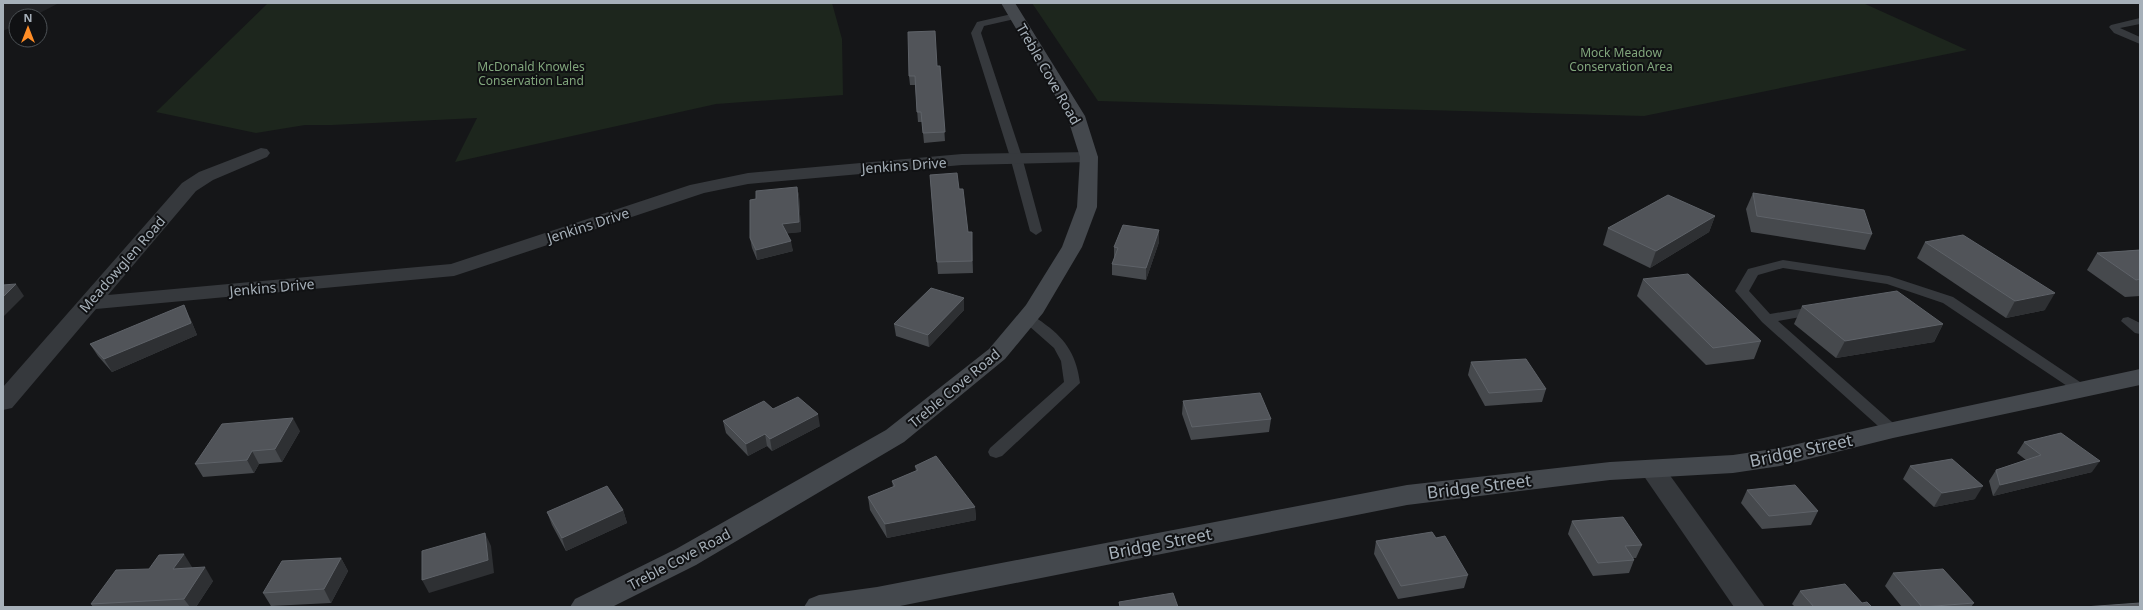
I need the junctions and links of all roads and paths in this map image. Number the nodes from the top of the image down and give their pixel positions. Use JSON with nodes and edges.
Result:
{"nodes":[{"id":1,"x":1012,"y":9,"type":"edge"},
{"id":2,"x":2140,"y":21,"type":"edge"},
{"id":3,"x":2140,"y":41,"type":"edge"},
{"id":4,"x":260,"y":154,"type":"dead end"},
{"id":5,"x":1016,"y":157,"type":"junction"},
{"id":6,"x":1089,"y":157,"type":"junction"},
{"id":7,"x":1036,"y":231,"type":"dead end"},
{"id":8,"x":1925,"y":292,"type":"junction"},
{"id":9,"x":1895,"y":297,"type":"edge"},
{"id":10,"x":88,"y":303,"type":"junction"},
{"id":11,"x":1834,"y":307,"type":"edge"},
{"id":12,"x":1027,"y":318,"type":"junction"},
{"id":13,"x":1767,"y":319,"type":"junction"},
{"id":14,"x":2134,"y":321,"type":"edge"},
{"id":15,"x":2140,"y":330,"type":"edge"},
{"id":16,"x":2140,"y":377,"type":"edge"},
{"id":17,"x":2081,"y":389,"type":"junction"},
{"id":18,"x":3,"y":402,"type":"edge"},
{"id":19,"x":1893,"y":430,"type":"junction"},
{"id":20,"x":996,"y":452,"type":"dead end"},
{"id":21,"x":1652,"y":469,"type":"junction"},
{"id":22,"x":592,"y":606,"type":"edge"},
{"id":23,"x":819,"y":607,"type":"edge"},
{"id":24,"x":1750,"y":607,"type":"edge"}],
"edges":[{"from":1,"to":5,"type":"lane"},
{"from":1,"to":6,"type":"main road","name":"Treble Cove Road"},
{"from":2,"to":3,"type":"lane"},
{"from":4,"to":10,"type":"street","name":"Meadowglen Road"},
{"from":5,"to":6,"type":"street","name":"Jenkins Drive"},
{"from":5,"to":7,"type":"lane"},
{"from":5,"to":10,"type":"street","name":"Jenkins Drive"},
{"from":6,"to":12,"type":"main road","name":"Treble Cove Road"},
{"from":8,"to":9,"type":"lane"},
{"from":8,"to":13,"type":"lane"},
{"from":8,"to":17,"type":"lane"},
{"from":10,"to":18,"type":"street","name":"Meadowglen Road"},
{"from":11,"to":13,"type":"lane"},
{"from":12,"to":20,"type":"lane"},
{"from":12,"to":22,"type":"main road","name":"Treble Cove Road"},
{"from":13,"to":19,"type":"lane"},
{"from":14,"to":15,"type":"lane"},
{"from":16,"to":17,"type":"main road","name":"Bridge Street"},
{"from":17,"to":19,"type":"main road","name":"Bridge Street"},
{"from":19,"to":21,"type":"main road","name":"Bridge Street"},
{"from":21,"to":23,"type":"main road","name":"Bridge Street"},
{"from":21,"to":24,"type":"street"}]}
